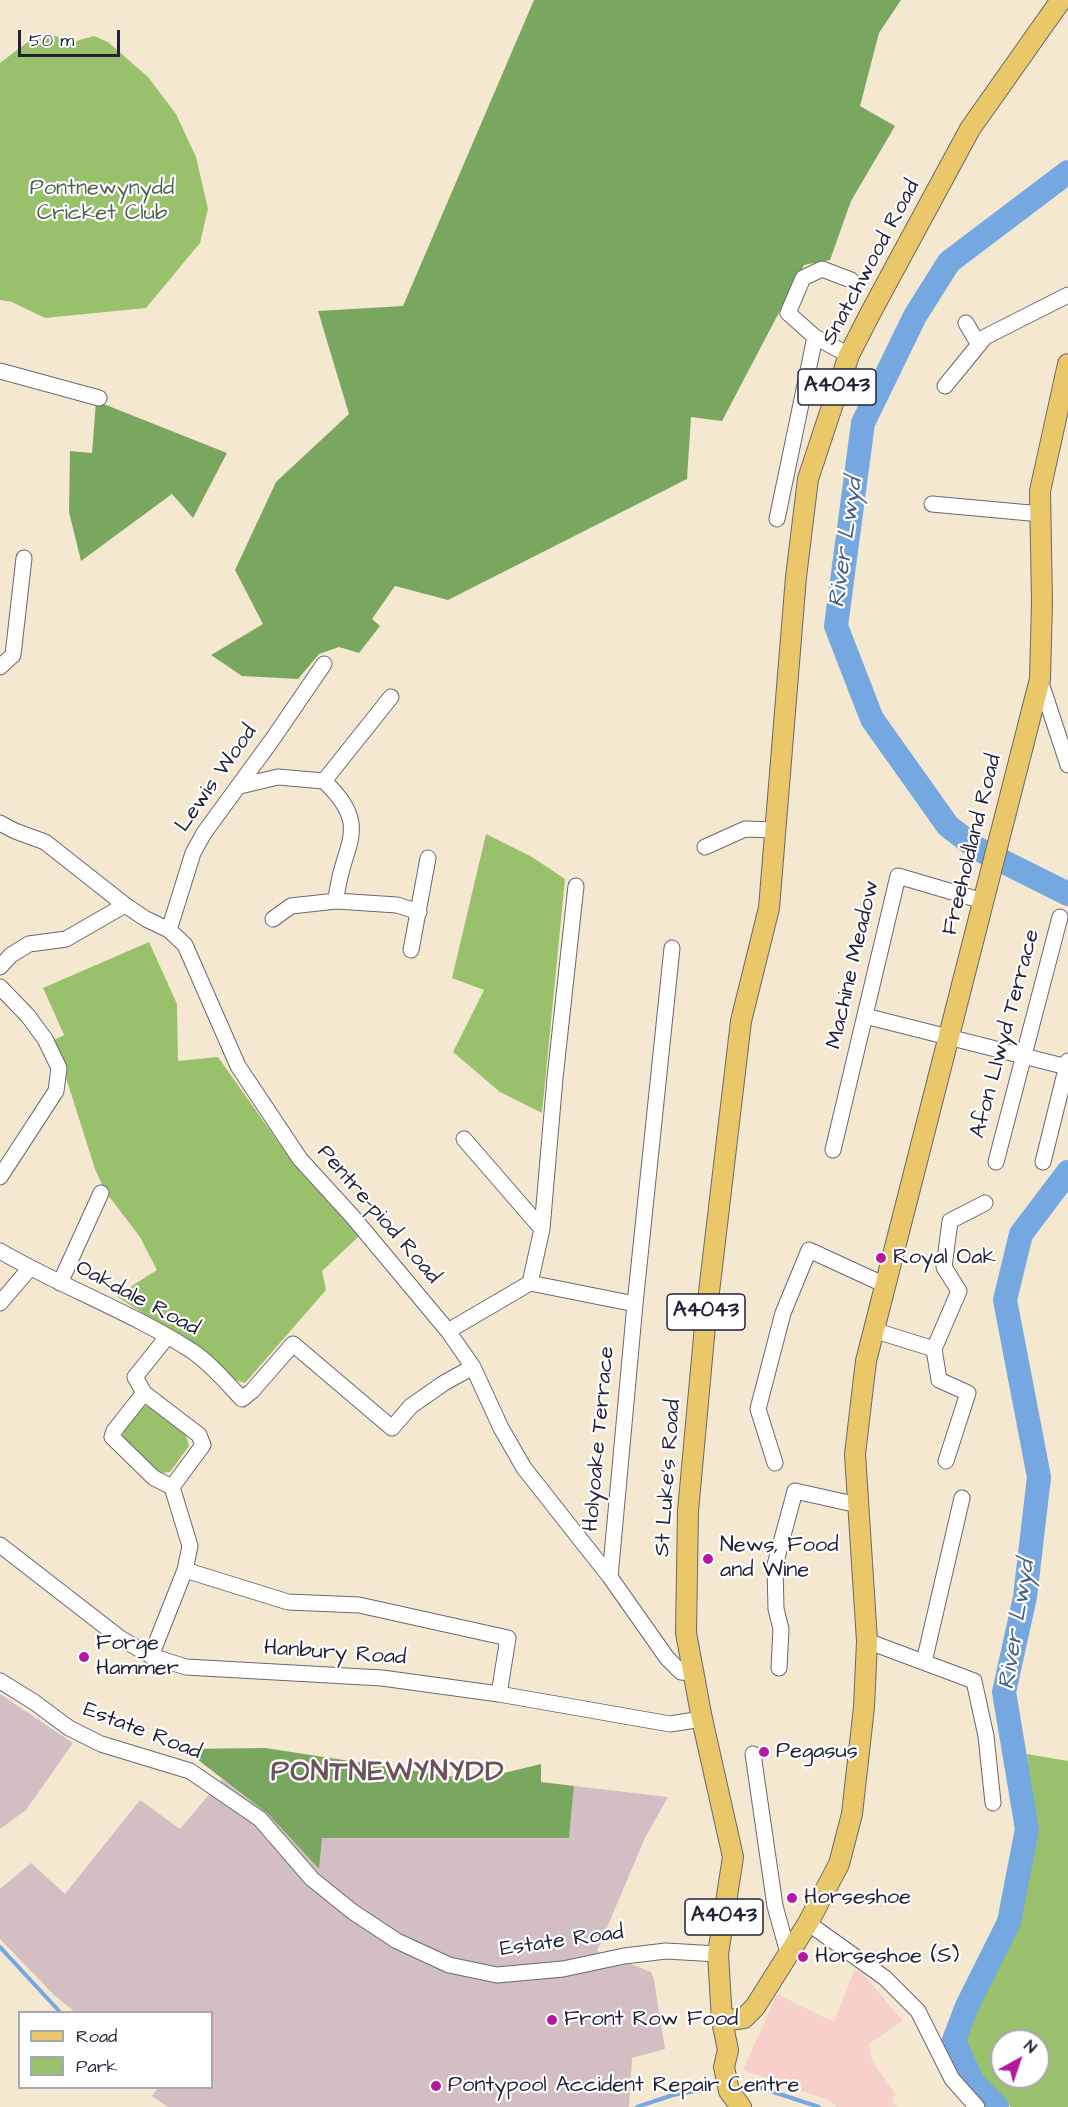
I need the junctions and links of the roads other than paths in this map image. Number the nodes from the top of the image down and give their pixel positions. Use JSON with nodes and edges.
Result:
{"nodes":[{"id":1,"x":1061,"y":0,"type":"edge"},
{"id":2,"x":851,"y":280,"type":"dead end"},
{"id":3,"x":1068,"y":295,"type":"edge"},
{"id":4,"x":966,"y":322,"type":"dead end"},
{"id":5,"x":815,"y":337,"type":"junction"},
{"id":6,"x":979,"y":345,"type":"junction"},
{"id":7,"x":849,"y":355,"type":"junction"},
{"id":8,"x":1068,"y":364,"type":"edge"},
{"id":9,"x":0,"y":371,"type":"edge"},
{"id":10,"x":945,"y":386,"type":"dead end"},
{"id":11,"x":99,"y":398,"type":"dead end"},
{"id":12,"x":932,"y":504,"type":"dead end"},
{"id":13,"x":1041,"y":514,"type":"junction"},
{"id":14,"x":777,"y":519,"type":"dead end"},
{"id":15,"x":24,"y":558,"type":"dead end"},
{"id":16,"x":324,"y":664,"type":"dead end"},
{"id":17,"x":0,"y":667,"type":"edge"},
{"id":18,"x":1040,"y":680,"type":"junction"},
{"id":19,"x":391,"y":697,"type":"dead end"},
{"id":20,"x":1067,"y":760,"type":"edge"},
{"id":21,"x":324,"y":781,"type":"junction"},
{"id":22,"x":240,"y":786,"type":"junction"},
{"id":23,"x":0,"y":823,"type":"edge"},
{"id":24,"x":775,"y":830,"type":"junction"},
{"id":25,"x":705,"y":847,"type":"dead end"},
{"id":26,"x":428,"y":858,"type":"dead end"},
{"id":27,"x":576,"y":886,"type":"dead end"},
{"id":28,"x":336,"y":901,"type":"junction"},
{"id":29,"x":983,"y":902,"type":"junction"},
{"id":30,"x":125,"y":905,"type":"junction"},
{"id":31,"x":419,"y":912,"type":"junction"},
{"id":32,"x":1060,"y":917,"type":"dead end"},
{"id":33,"x":273,"y":919,"type":"dead end"},
{"id":34,"x":169,"y":930,"type":"junction"},
{"id":35,"x":672,"y":948,"type":"dead end"},
{"id":36,"x":411,"y":950,"type":"dead end"},
{"id":37,"x":0,"y":967,"type":"edge"},
{"id":38,"x":0,"y":987,"type":"edge"},
{"id":39,"x":865,"y":1016,"type":"junction"},
{"id":40,"x":948,"y":1038,"type":"junction"},
{"id":41,"x":1023,"y":1056,"type":"junction"},
{"id":42,"x":1067,"y":1064,"type":"edge"},
{"id":43,"x":464,"y":1139,"type":"dead end"},
{"id":44,"x":833,"y":1150,"type":"dead end"},
{"id":45,"x":996,"y":1162,"type":"dead end"},
{"id":46,"x":1043,"y":1162,"type":"dead end"},
{"id":47,"x":0,"y":1176,"type":"edge"},
{"id":48,"x":101,"y":1193,"type":"dead end"},
{"id":49,"x":985,"y":1203,"type":"dead end"},
{"id":50,"x":542,"y":1229,"type":"junction"},
{"id":51,"x":0,"y":1251,"type":"edge"},
{"id":52,"x":30,"y":1268,"type":"junction"},
{"id":53,"x":60,"y":1283,"type":"junction"},
{"id":54,"x":530,"y":1283,"type":"junction"},
{"id":55,"x":885,"y":1285,"type":"junction"},
{"id":56,"x":0,"y":1303,"type":"edge"},
{"id":57,"x":635,"y":1304,"type":"junction"},
{"id":58,"x":873,"y":1330,"type":"junction"},
{"id":59,"x":448,"y":1331,"type":"junction"},
{"id":60,"x":167,"y":1337,"type":"junction"},
{"id":61,"x":934,"y":1349,"type":"junction"},
{"id":62,"x":473,"y":1367,"type":"junction"},
{"id":63,"x":144,"y":1393,"type":"junction"},
{"id":64,"x":946,"y":1461,"type":"dead end"},
{"id":65,"x":775,"y":1463,"type":"dead end"},
{"id":66,"x":172,"y":1487,"type":"junction"},
{"id":67,"x":962,"y":1498,"type":"dead end"},
{"id":68,"x":858,"y":1505,"type":"junction"},
{"id":69,"x":0,"y":1545,"type":"edge"},
{"id":70,"x":184,"y":1570,"type":"junction"},
{"id":71,"x":609,"y":1577,"type":"junction"},
{"id":72,"x":867,"y":1641,"type":"junction"},
{"id":73,"x":151,"y":1656,"type":"junction"},
{"id":74,"x":924,"y":1662,"type":"junction"},
{"id":75,"x":779,"y":1668,"type":"dead end"},
{"id":76,"x":693,"y":1673,"type":"junction"},
{"id":77,"x":0,"y":1681,"type":"edge"},
{"id":78,"x":499,"y":1694,"type":"junction"},
{"id":79,"x":702,"y":1719,"type":"junction"},
{"id":80,"x":753,"y":1754,"type":"dead end"},
{"id":81,"x":993,"y":1803,"type":"dead end"},
{"id":82,"x":808,"y":1923,"type":"junction"},
{"id":83,"x":788,"y":1953,"type":"junction"},
{"id":84,"x":718,"y":1954,"type":"junction"},
{"id":85,"x":722,"y":2021,"type":"junction"},
{"id":86,"x":742,"y":2107,"type":"edge"},
{"id":87,"x":977,"y":2107,"type":"edge"}],
"edges":[{"from":1,"to":7,"type":"main road","name":"Snatchwood Road","number":"A4043"},
{"from":2,"to":5,"type":"street"},
{"from":3,"to":6,"type":"street"},
{"from":4,"to":6,"type":"street"},
{"from":5,"to":7,"type":"street"},
{"from":5,"to":14,"type":"street"},
{"from":6,"to":10,"type":"street"},
{"from":7,"to":24,"type":"main road","name":"Snatchwood Road","number":"A4043"},
{"from":8,"to":13,"type":"main road","name":"Freeholdland Road"},
{"from":9,"to":11,"type":"street"},
{"from":12,"to":13,"type":"street"},
{"from":13,"to":18,"type":"main road","name":"Freeholdland Road"},
{"from":15,"to":17,"type":"street"},
{"from":16,"to":22,"type":"street","name":"Lewis Wood"},
{"from":18,"to":20,"type":"street"},
{"from":18,"to":29,"type":"main road","name":"Freeholdland Road"},
{"from":19,"to":21,"type":"street"},
{"from":21,"to":22,"type":"street"},
{"from":21,"to":28,"type":"street"},
{"from":22,"to":34,"type":"street","name":"Lewis Wood"},
{"from":23,"to":30,"type":"street","name":"Pentre-piod Road"},
{"from":24,"to":25,"type":"street"},
{"from":24,"to":76,"type":"main road","name":"St Luke's Road","number":"A4043"},
{"from":26,"to":31,"type":"street"},
{"from":27,"to":50,"type":"street"},
{"from":28,"to":31,"type":"street"},
{"from":28,"to":33,"type":"street"},
{"from":29,"to":39,"type":"street","name":"Machine Meadow"},
{"from":29,"to":40,"type":"main road","name":"Freeholdland Road"},
{"from":30,"to":34,"type":"street","name":"Pentre-piod Road"},
{"from":30,"to":37,"type":"street"},
{"from":31,"to":36,"type":"street"},
{"from":32,"to":41,"type":"street","name":"Afon Llwyd Terrace"},
{"from":34,"to":59,"type":"street","name":"Pentre-piod Road"},
{"from":35,"to":57,"type":"street","name":"Holyoake Terrace"},
{"from":38,"to":47,"type":"street"},
{"from":39,"to":40,"type":"street"},
{"from":39,"to":44,"type":"street","name":"Machine Meadow"},
{"from":40,"to":41,"type":"street"},
{"from":40,"to":55,"type":"main road","name":"Freeholdland Road"},
{"from":41,"to":42,"type":"street"},
{"from":41,"to":45,"type":"street","name":"Afon Llwyd Terrace"},
{"from":42,"to":46,"type":"street"},
{"from":43,"to":50,"type":"street"},
{"from":48,"to":53,"type":"street"},
{"from":49,"to":61,"type":"street"},
{"from":50,"to":54,"type":"street"},
{"from":51,"to":52,"type":"street","name":"Oakdale Road"},
{"from":52,"to":53,"type":"street","name":"Oakdale Road"},
{"from":52,"to":56,"type":"street"},
{"from":53,"to":60,"type":"street","name":"Oakdale Road"},
{"from":54,"to":57,"type":"street"},
{"from":54,"to":59,"type":"street"},
{"from":55,"to":58,"type":"main road","name":"Freeholdland Road"},
{"from":55,"to":65,"type":"street"},
{"from":57,"to":71,"type":"street","name":"Holyoake Terrace"},
{"from":58,"to":61,"type":"street"},
{"from":58,"to":68,"type":"main road","name":"Freeholdland Road"},
{"from":59,"to":62,"type":"street","name":"Pentre-piod Road"},
{"from":60,"to":62,"type":"street","name":"Oakdale Road"},
{"from":60,"to":63,"type":"street"},
{"from":61,"to":64,"type":"street"},
{"from":62,"to":71,"type":"street","name":"Pentre-piod Road"},
{"from":63,"to":66,"type":"street"},
{"from":63,"to":66,"type":"street"},
{"from":66,"to":70,"type":"street"},
{"from":67,"to":74,"type":"street"},
{"from":68,"to":72,"type":"main road","name":"Freeholdland Road"},
{"from":68,"to":75,"type":"street"},
{"from":69,"to":73,"type":"street","name":"Hanbury Road"},
{"from":70,"to":73,"type":"street"},
{"from":70,"to":78,"type":"street"},
{"from":71,"to":76,"type":"street","name":"Pentre-piod Road"},
{"from":72,"to":74,"type":"street"},
{"from":72,"to":82,"type":"main road","name":"Freeholdland Road"},
{"from":73,"to":78,"type":"street","name":"Hanbury Road"},
{"from":74,"to":81,"type":"street"},
{"from":76,"to":79,"type":"main road","name":"St Luke's Road","number":"A4043"},
{"from":77,"to":84,"type":"street","name":"Estate Road"},
{"from":78,"to":79,"type":"street","name":"Hanbury Road"},
{"from":79,"to":84,"type":"main road","name":"St Luke's Road","number":"A4043"},
{"from":80,"to":83,"type":"street"},
{"from":82,"to":83,"type":"main road","name":"Freeholdland Road"},
{"from":82,"to":87,"type":"street"},
{"from":83,"to":85,"type":"main road","name":"Freeholdland Road"},
{"from":84,"to":85,"type":"main road","name":"St Luke's Road","number":"A4043"},
{"from":85,"to":86,"type":"main road","name":"St Luke's Road","number":"A4043"}]}
